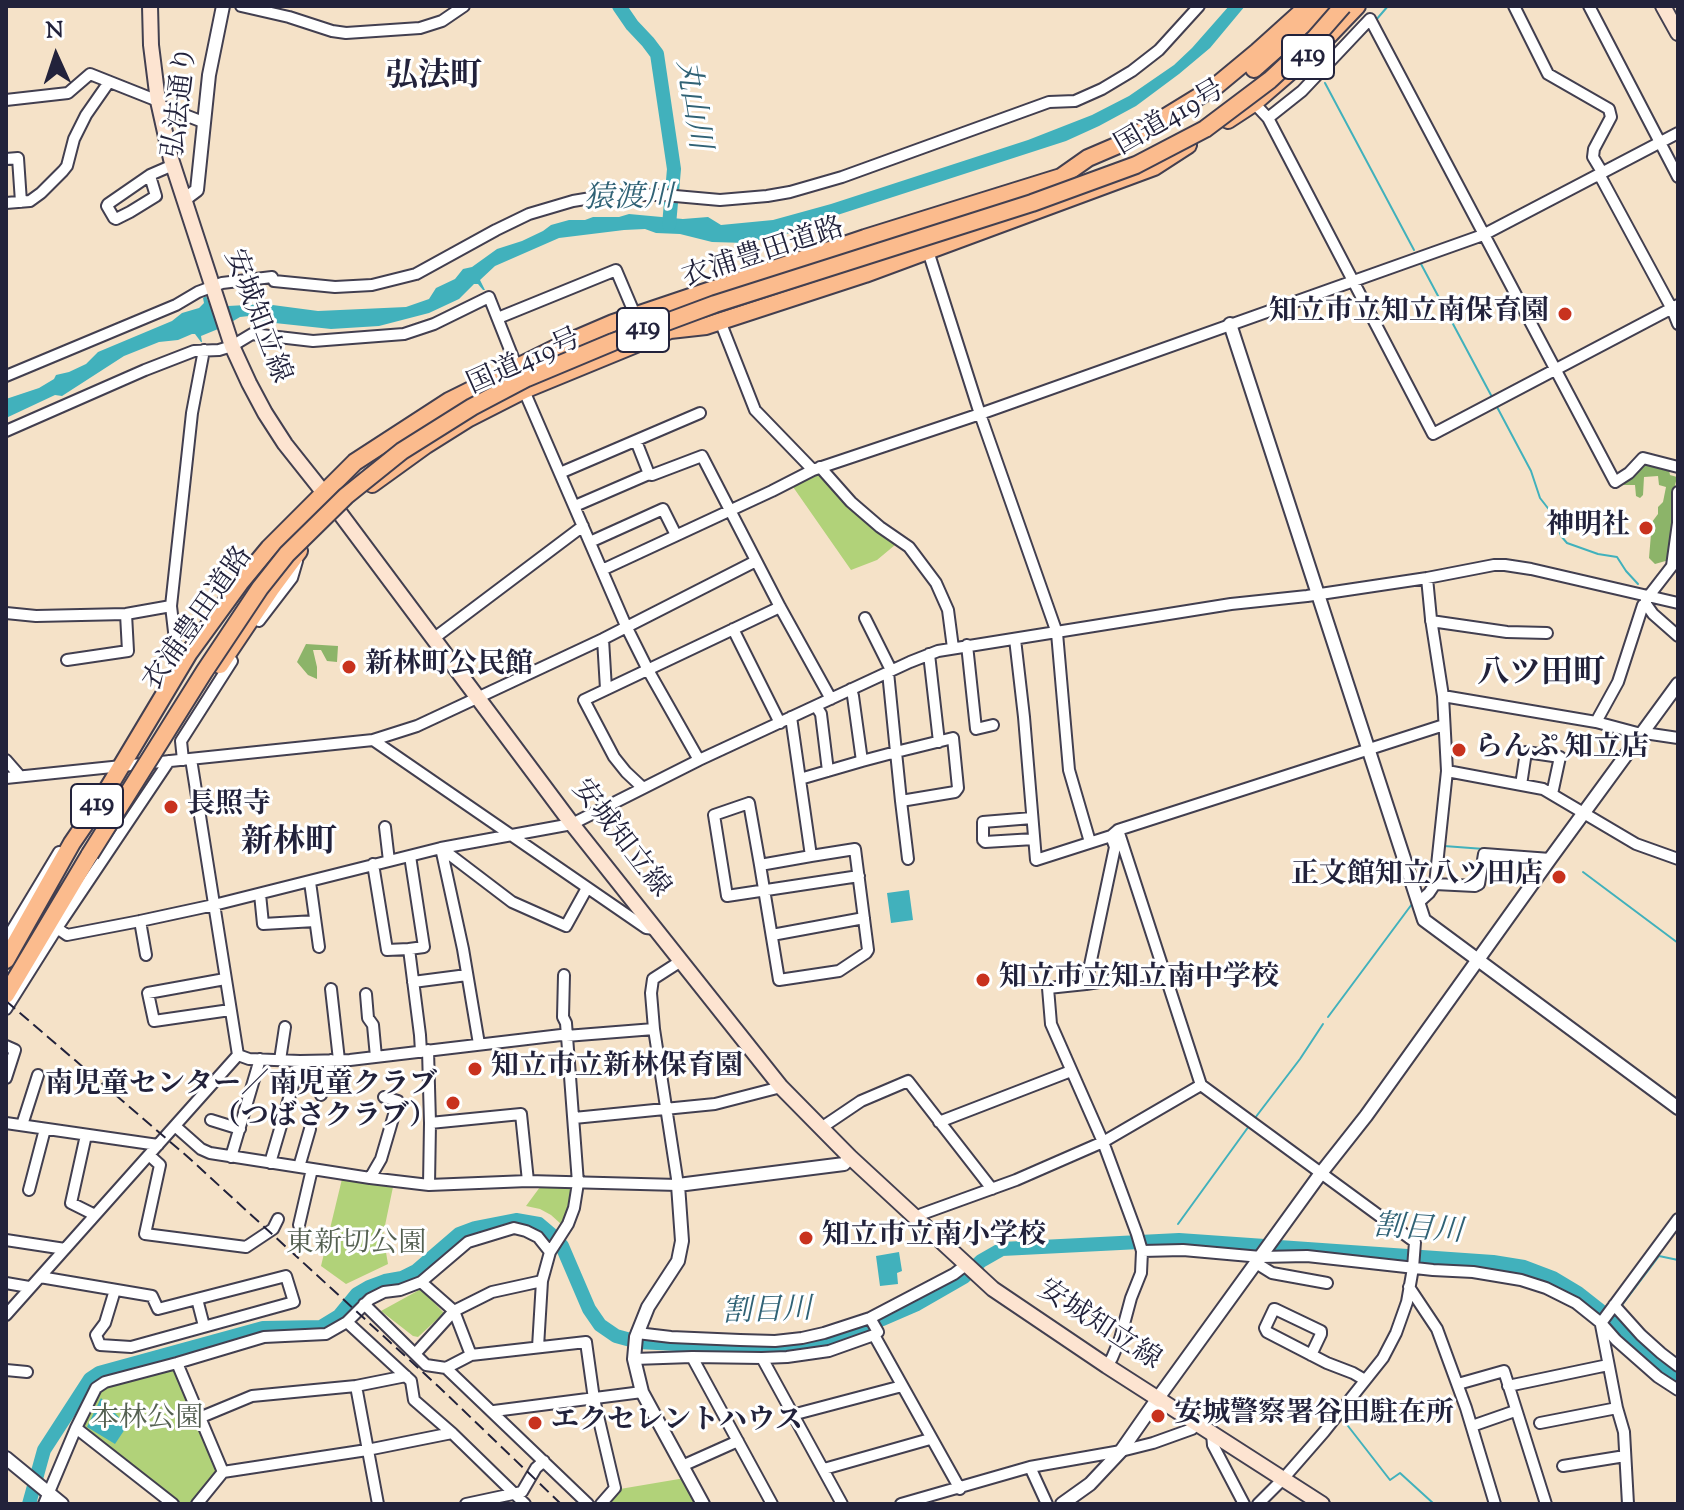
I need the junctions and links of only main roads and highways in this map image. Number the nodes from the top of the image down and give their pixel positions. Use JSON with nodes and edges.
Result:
{"nodes":[{"id":1,"x":150,"y":6,"type":"edge"},
{"id":2,"x":1308,"y":6,"type":"edge"},
{"id":3,"x":1323,"y":6,"type":"edge"},
{"id":4,"x":1333,"y":6,"type":"edge"},
{"id":5,"x":1343,"y":6,"type":"edge"},
{"id":6,"x":1357,"y":6,"type":"edge"},
{"id":7,"x":1663,"y":6,"type":"edge"},
{"id":8,"x":1678,"y":33,"type":"edge"},
{"id":9,"x":1061,"y":177,"type":"junction"},
{"id":10,"x":1032,"y":203,"type":"junction"},
{"id":11,"x":723,"y":316,"type":"junction"},
{"id":12,"x":323,"y":493,"type":"junction"},
{"id":13,"x":339,"y":512,"type":"junction"},
{"id":14,"x":90,"y":854,"type":"junction"},
{"id":15,"x":46,"y":928,"type":"junction"},
{"id":16,"x":6,"y":960,"type":"edge"},
{"id":17,"x":6,"y":971,"type":"edge"},
{"id":18,"x":6,"y":995,"type":"edge"},
{"id":19,"x":1322,"y":1504,"type":"edge"}],
"edges":[{"from":1,"to":12,"type":"main road","name":"安城知立線"},
{"from":2,"to":9,"type":"highway","name":"国道419号","number":"419"},
{"from":3,"to":9,"type":"highway","number":"419"},
{"from":4,"to":15,"type":"highway","name":"衣浦豊田道路","number":"419","bridge":true},
{"from":5,"to":10,"type":"highway","name":"衣浦豊田道路","number":"419","bridge":true},
{"from":6,"to":11,"type":"highway","name":"国道419号","number":"419"},
{"from":7,"to":8,"type":"main road"},
{"from":9,"to":12,"type":"highway","name":"国道419号","number":"419"},
{"from":10,"to":11,"type":"highway","name":"衣浦豊田道路","number":"419","bridge":true},
{"from":10,"to":14,"type":"highway","name":"衣浦豊田道路","number":"419","bridge":true},
{"from":11,"to":13,"type":"highway","name":"国道419号","number":"419"},
{"from":12,"to":13,"type":"main road","name":"安城知立線"},
{"from":12,"to":16,"type":"highway","name":"国道419号","number":"419"},
{"from":13,"to":14,"type":"highway","name":"国道419号","number":"419","bridge":true},
{"from":13,"to":19,"type":"main road","name":"安城知立線"},
{"from":14,"to":15,"type":"highway","name":"国道419号","number":"419"},
{"from":15,"to":17,"type":"highway","name":"国道419号","number":"419"},
{"from":15,"to":18,"type":"highway","name":"国道419号","number":"419"}]}
